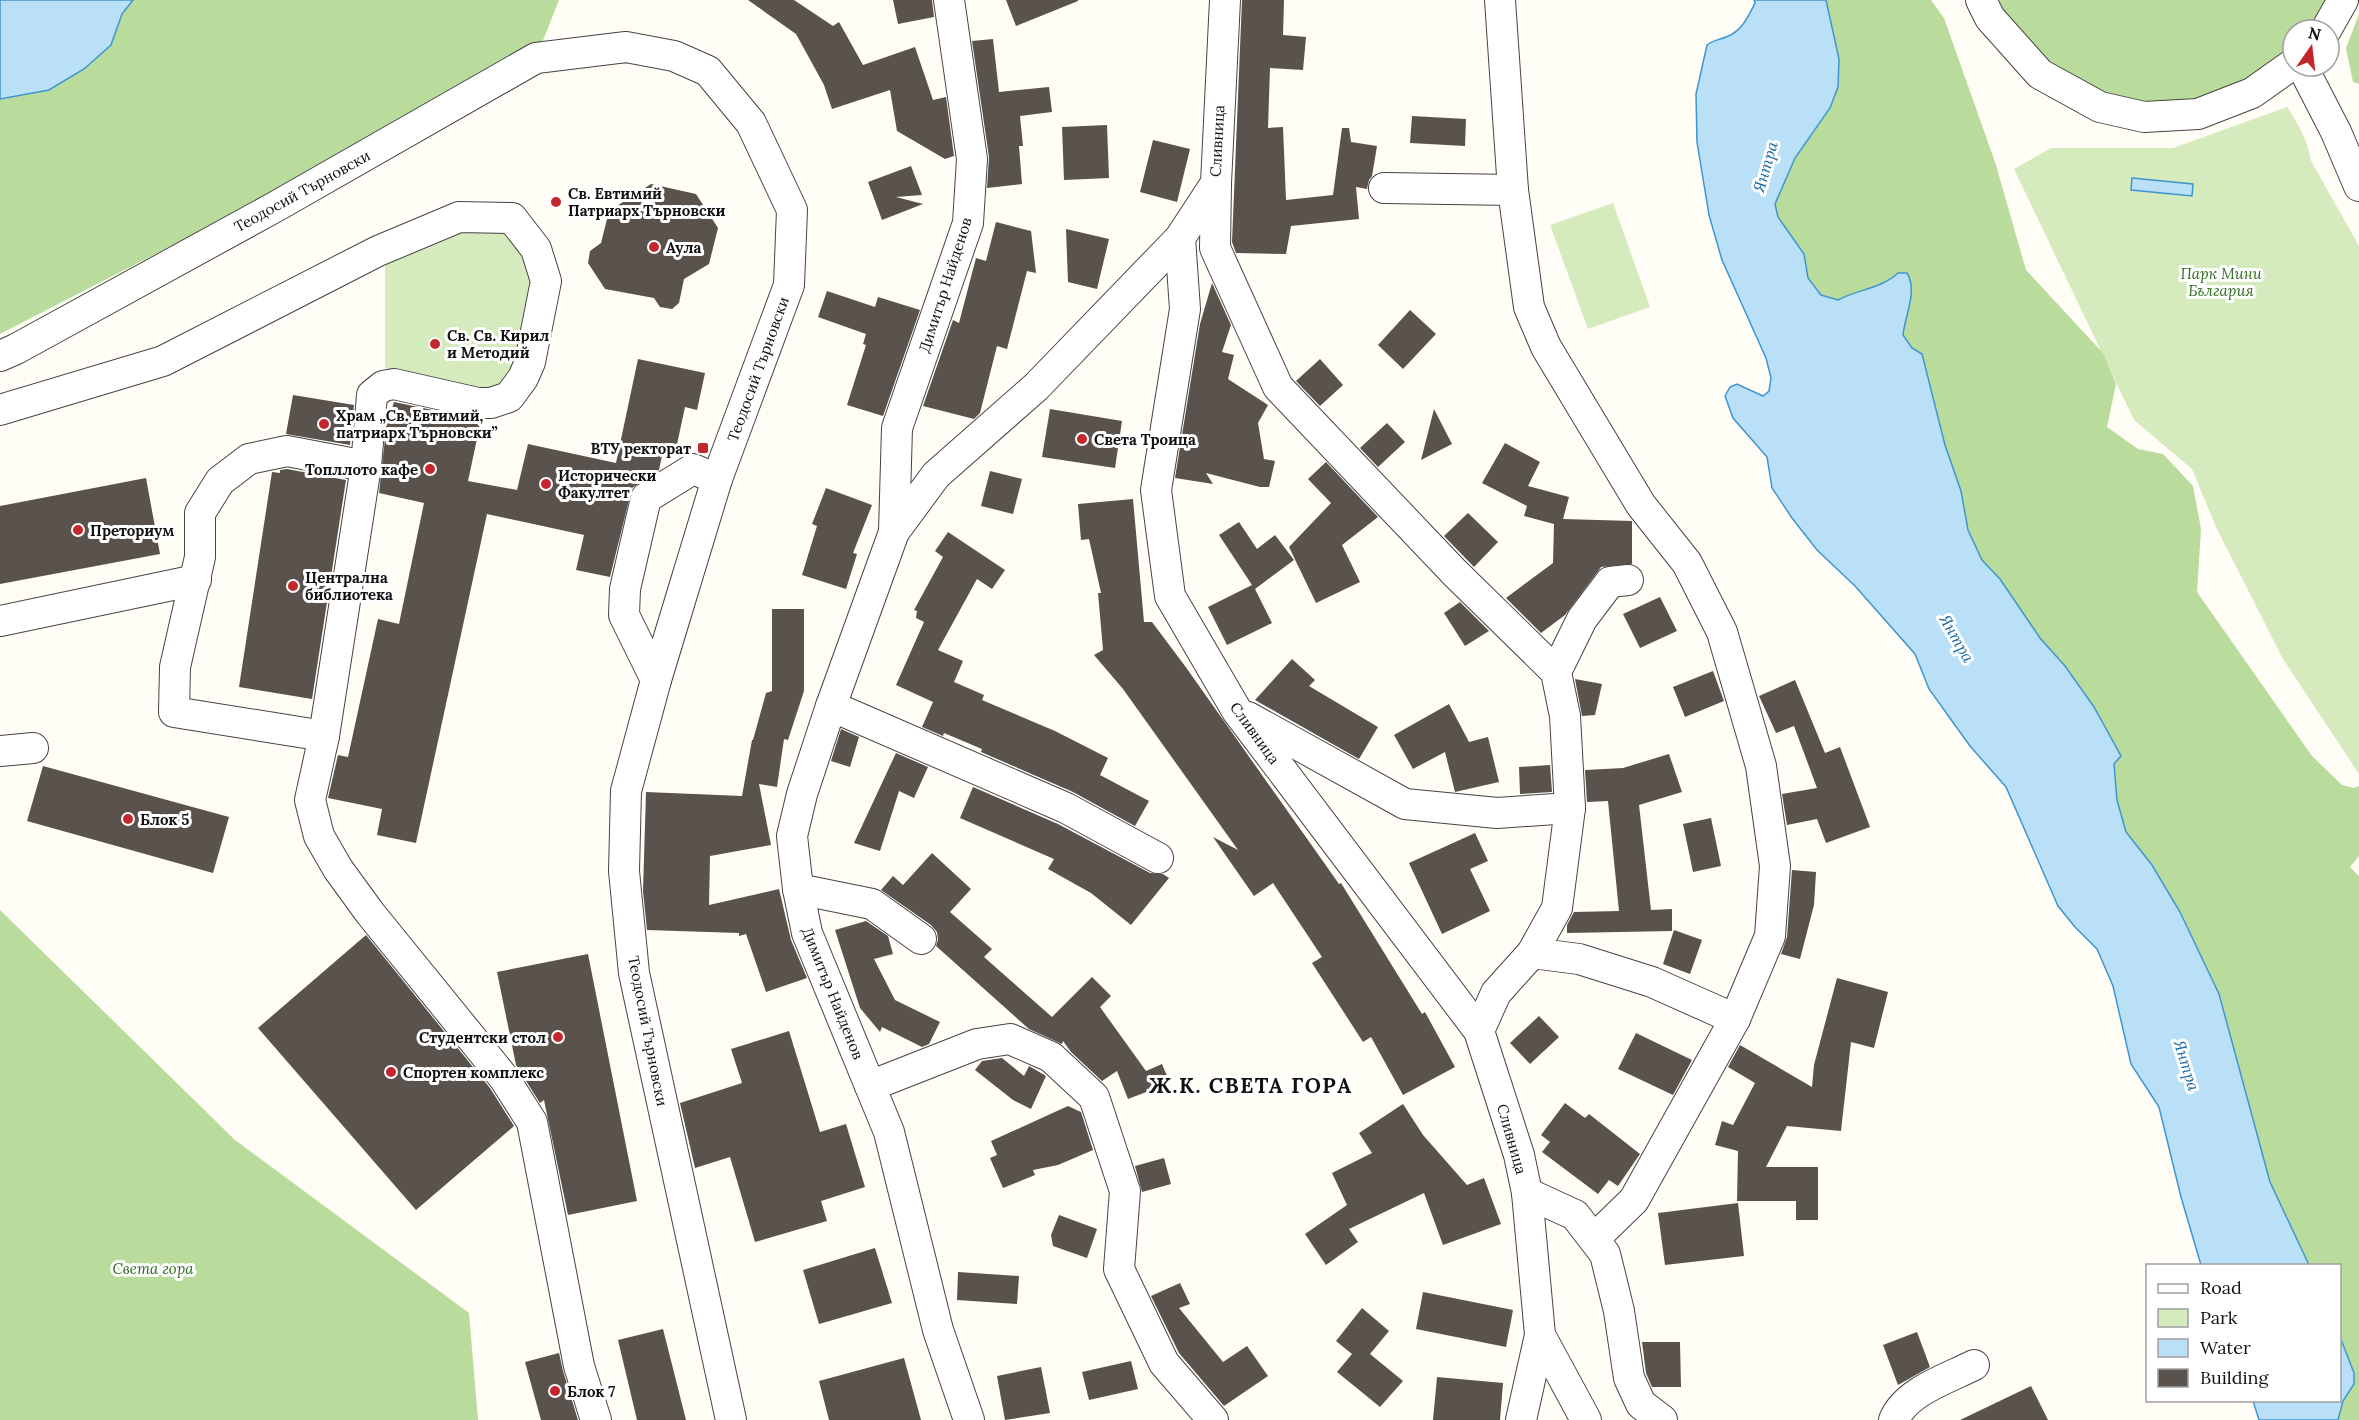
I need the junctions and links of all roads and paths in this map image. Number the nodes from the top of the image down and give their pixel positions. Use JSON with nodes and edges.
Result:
{"nodes":[{"id":1,"x":949,"y":0,"type":"edge"},
{"id":2,"x":1225,"y":0,"type":"edge"},
{"id":3,"x":1500,"y":0,"type":"edge"},
{"id":4,"x":1981,"y":0,"type":"edge"},
{"id":5,"x":2343,"y":0,"type":"edge"},
{"id":6,"x":2333,"y":18,"type":"edge"},
{"id":7,"x":2281,"y":72,"type":"edge"},
{"id":8,"x":2307,"y":78,"type":"edge"},
{"id":9,"x":1216,"y":183,"type":"junction"},
{"id":10,"x":2359,"y":186,"type":"edge"},
{"id":11,"x":1384,"y":188,"type":"dead end"},
{"id":12,"x":1513,"y":190,"type":"junction"},
{"id":13,"x":1180,"y":238,"type":"junction"},
{"id":14,"x":0,"y":356,"type":"edge"},
{"id":15,"x":0,"y":410,"type":"edge"},
{"id":16,"x":366,"y":466,"type":"junction"},
{"id":17,"x":717,"y":479,"type":"junction"},
{"id":18,"x":894,"y":532,"type":"junction"},
{"id":19,"x":196,"y":580,"type":"junction"},
{"id":20,"x":1628,"y":580,"type":"dead end"},
{"id":21,"x":0,"y":621,"type":"edge"},
{"id":22,"x":1556,"y":672,"type":"junction"},
{"id":23,"x":656,"y":680,"type":"junction"},
{"id":24,"x":831,"y":706,"type":"junction"},
{"id":25,"x":1238,"y":711,"type":"junction"},
{"id":26,"x":324,"y":736,"type":"junction"},
{"id":27,"x":33,"y":748,"type":"dead end"},
{"id":28,"x":0,"y":751,"type":"edge"},
{"id":29,"x":1570,"y":808,"type":"junction"},
{"id":30,"x":1158,"y":858,"type":"dead end"},
{"id":31,"x":798,"y":889,"type":"junction"},
{"id":32,"x":921,"y":939,"type":"dead end"},
{"id":33,"x":1532,"y":953,"type":"junction"},
{"id":34,"x":1735,"y":1019,"type":"junction"},
{"id":35,"x":1479,"y":1031,"type":"junction"},
{"id":36,"x":870,"y":1086,"type":"junction"},
{"id":37,"x":1527,"y":1193,"type":"junction"},
{"id":38,"x":1594,"y":1239,"type":"junction"},
{"id":39,"x":1540,"y":1335,"type":"junction"},
{"id":40,"x":1974,"y":1365,"type":"dead end"},
{"id":41,"x":596,"y":1420,"type":"edge"},
{"id":42,"x":731,"y":1420,"type":"edge"},
{"id":43,"x":969,"y":1420,"type":"edge"},
{"id":44,"x":1213,"y":1420,"type":"edge"},
{"id":45,"x":1521,"y":1420,"type":"edge"},
{"id":46,"x":1586,"y":1420,"type":"edge"},
{"id":47,"x":1662,"y":1420,"type":"edge"},
{"id":48,"x":1894,"y":1420,"type":"edge"}],
"edges":[{"from":1,"to":18,"type":"street","name":"Димитър Найденов"},
{"from":2,"to":9,"type":"street","name":"Сливница"},
{"from":3,"to":12,"type":"street"},
{"from":4,"to":7,"type":"street"},
{"from":5,"to":6,"type":"street"},
{"from":8,"to":10,"type":"street"},
{"from":9,"to":13,"type":"street","name":"Сливница"},
{"from":9,"to":22,"type":"street"},
{"from":11,"to":12,"type":"street"},
{"from":12,"to":34,"type":"street"},
{"from":13,"to":18,"type":"street","name":"Димитър Найденов"},
{"from":13,"to":25,"type":"street","name":"Сливница"},
{"from":14,"to":17,"type":"street","name":"Теодосий Търновски"},
{"from":15,"to":16,"type":"street"},
{"from":16,"to":19,"type":"street"},
{"from":16,"to":26,"type":"street"},
{"from":17,"to":23,"type":"street","name":"Теодосий Търновски"},
{"from":17,"to":23,"type":"street"},
{"from":18,"to":24,"type":"street","name":"Димитър Найденов"},
{"from":19,"to":21,"type":"street"},
{"from":19,"to":26,"type":"street"},
{"from":20,"to":22,"type":"street"},
{"from":22,"to":29,"type":"street"},
{"from":23,"to":42,"type":"street","name":"Теодосий Търновски"},
{"from":24,"to":30,"type":"street"},
{"from":24,"to":31,"type":"street","name":"Димитър Найденов"},
{"from":25,"to":29,"type":"street"},
{"from":25,"to":35,"type":"street","name":"Сливница"},
{"from":26,"to":41,"type":"street"},
{"from":27,"to":28,"type":"street"},
{"from":29,"to":33,"type":"street"},
{"from":31,"to":32,"type":"street"},
{"from":31,"to":36,"type":"street","name":"Димитър Найденов"},
{"from":33,"to":34,"type":"street"},
{"from":33,"to":35,"type":"street"},
{"from":34,"to":38,"type":"street"},
{"from":35,"to":37,"type":"street","name":"Сливница"},
{"from":36,"to":43,"type":"street","name":"Димитър Найденов"},
{"from":36,"to":44,"type":"street"},
{"from":37,"to":38,"type":"street"},
{"from":37,"to":39,"type":"street","name":"Сливница"},
{"from":38,"to":47,"type":"street"},
{"from":39,"to":45,"type":"street","name":"Сливница"},
{"from":39,"to":46,"type":"street"},
{"from":40,"to":48,"type":"street"}]}
